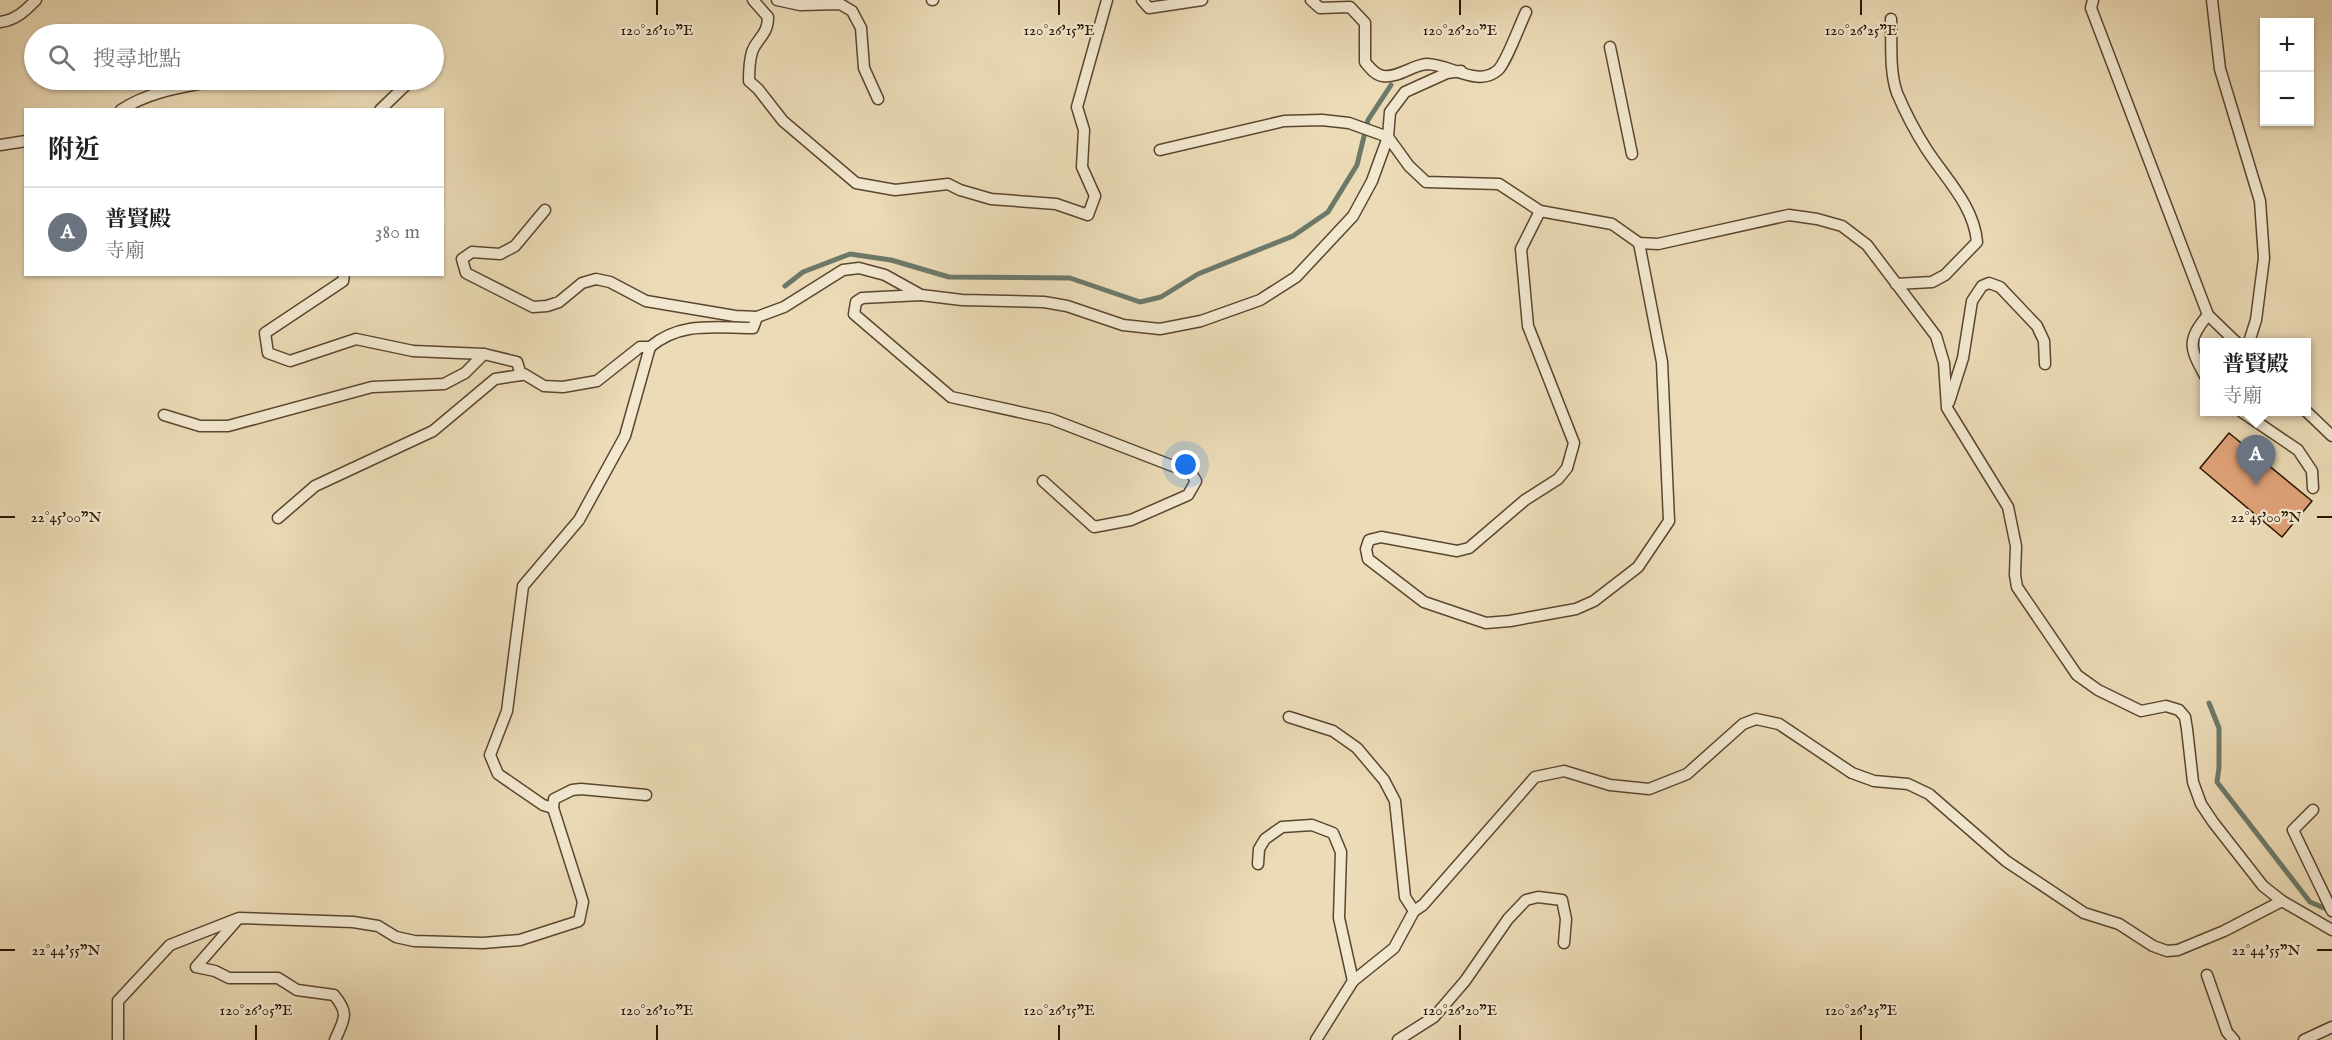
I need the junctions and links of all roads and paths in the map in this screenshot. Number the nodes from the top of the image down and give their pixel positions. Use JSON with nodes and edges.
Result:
{"nodes":[{"id":1,"x":36,"y":0,"type":"edge"},
{"id":2,"x":753,"y":0,"type":"edge"},
{"id":3,"x":777,"y":0,"type":"edge"},
{"id":4,"x":1107,"y":0,"type":"edge"},
{"id":5,"x":1142,"y":0,"type":"edge"},
{"id":6,"x":1202,"y":0,"type":"edge"},
{"id":7,"x":1311,"y":0,"type":"edge"},
{"id":8,"x":2093,"y":0,"type":"edge"},
{"id":9,"x":2212,"y":0,"type":"edge"},
{"id":10,"x":1526,"y":12,"type":"dead end"},
{"id":11,"x":1891,"y":19,"type":"dead end"},
{"id":12,"x":0,"y":22,"type":"edge"},
{"id":13,"x":1610,"y":47,"type":"dead end"},
{"id":14,"x":1461,"y":71,"type":"junction"},
{"id":15,"x":169,"y":90,"type":"edge"},
{"id":16,"x":401,"y":90,"type":"edge"},
{"id":17,"x":878,"y":99,"type":"dead end"},
{"id":18,"x":124,"y":108,"type":"edge"},
{"id":19,"x":382,"y":108,"type":"edge"},
{"id":20,"x":1388,"y":137,"type":"junction"},
{"id":21,"x":24,"y":141,"type":"edge"},
{"id":22,"x":0,"y":145,"type":"edge"},
{"id":23,"x":1160,"y":150,"type":"dead end"},
{"id":24,"x":1632,"y":154,"type":"dead end"},
{"id":25,"x":544,"y":210,"type":"dead end"},
{"id":26,"x":1540,"y":212,"type":"junction"},
{"id":27,"x":1639,"y":243,"type":"junction"},
{"id":28,"x":344,"y":276,"type":"edge"},
{"id":29,"x":1896,"y":284,"type":"junction"},
{"id":30,"x":921,"y":295,"type":"junction"},
{"id":31,"x":2208,"y":315,"type":"junction"},
{"id":32,"x":757,"y":317,"type":"junction"},
{"id":33,"x":2232,"y":338,"type":"edge"},
{"id":34,"x":2250,"y":338,"type":"edge"},
{"id":35,"x":650,"y":347,"type":"junction"},
{"id":36,"x":484,"y":354,"type":"junction"},
{"id":37,"x":2045,"y":364,"type":"dead end"},
{"id":38,"x":2200,"y":367,"type":"edge"},
{"id":39,"x":521,"y":375,"type":"junction"},
{"id":40,"x":1947,"y":408,"type":"junction"},
{"id":41,"x":164,"y":415,"type":"dead end"},
{"id":42,"x":2311,"y":415,"type":"edge"},
{"id":43,"x":2249,"y":416,"type":"edge"},
{"id":44,"x":2332,"y":436,"type":"edge"},
{"id":45,"x":1043,"y":481,"type":"dead end"},
{"id":46,"x":2313,"y":488,"type":"dead end"},
{"id":47,"x":278,"y":518,"type":"dead end"},
{"id":48,"x":1289,"y":717,"type":"dead end"},
{"id":49,"x":646,"y":795,"type":"dead end"},
{"id":50,"x":554,"y":808,"type":"junction"},
{"id":51,"x":2313,"y":810,"type":"dead end"},
{"id":52,"x":1258,"y":864,"type":"dead end"},
{"id":53,"x":2282,"y":901,"type":"junction"},
{"id":54,"x":1414,"y":911,"type":"junction"},
{"id":55,"x":2332,"y":911,"type":"edge"},
{"id":56,"x":239,"y":918,"type":"junction"},
{"id":57,"x":2332,"y":930,"type":"edge"},
{"id":58,"x":1564,"y":943,"type":"dead end"},
{"id":59,"x":2207,"y":975,"type":"dead end"},
{"id":60,"x":1353,"y":981,"type":"junction"},
{"id":61,"x":2332,"y":1027,"type":"edge"},
{"id":62,"x":118,"y":1040,"type":"edge"},
{"id":63,"x":335,"y":1040,"type":"edge"},
{"id":64,"x":1316,"y":1040,"type":"edge"},
{"id":65,"x":1398,"y":1040,"type":"edge"},
{"id":66,"x":2234,"y":1040,"type":"edge"},
{"id":67,"x":2304,"y":1040,"type":"edge"}],
"edges":[{"from":1,"to":12,"type":"lane"},
{"from":2,"to":4,"type":"lane"},
{"from":3,"to":17,"type":"lane"},
{"from":5,"to":6,"type":"lane"},
{"from":7,"to":14,"type":"lane"},
{"from":8,"to":31,"type":"lane"},
{"from":9,"to":34,"type":"lane"},
{"from":10,"to":14,"type":"lane"},
{"from":11,"to":29,"type":"lane"},
{"from":13,"to":24,"type":"lane"},
{"from":14,"to":20,"type":"lane"},
{"from":15,"to":18,"type":"lane"},
{"from":16,"to":19,"type":"lane"},
{"from":20,"to":23,"type":"lane"},
{"from":20,"to":26,"type":"lane"},
{"from":20,"to":30,"type":"lane"},
{"from":21,"to":22,"type":"lane"},
{"from":25,"to":32,"type":"lane"},
{"from":26,"to":27,"type":"lane"},
{"from":26,"to":27,"type":"lane"},
{"from":27,"to":29,"type":"lane"},
{"from":28,"to":36,"type":"lane"},
{"from":29,"to":40,"type":"lane"},
{"from":30,"to":32,"type":"lane"},
{"from":30,"to":45,"type":"lane"},
{"from":31,"to":33,"type":"lane"},
{"from":31,"to":38,"type":"lane"},
{"from":32,"to":35,"type":"lane"},
{"from":35,"to":39,"type":"lane"},
{"from":35,"to":50,"type":"lane"},
{"from":36,"to":39,"type":"lane"},
{"from":36,"to":41,"type":"lane"},
{"from":37,"to":40,"type":"lane"},
{"from":39,"to":47,"type":"lane"},
{"from":40,"to":53,"type":"lane"},
{"from":42,"to":44,"type":"lane"},
{"from":43,"to":46,"type":"lane"},
{"from":48,"to":54,"type":"lane"},
{"from":49,"to":50,"type":"lane"},
{"from":50,"to":56,"type":"lane"},
{"from":51,"to":55,"type":"lane"},
{"from":52,"to":60,"type":"lane"},
{"from":53,"to":54,"type":"lane"},
{"from":53,"to":57,"type":"lane"},
{"from":54,"to":60,"type":"lane"},
{"from":56,"to":62,"type":"lane"},
{"from":56,"to":63,"type":"lane"},
{"from":58,"to":65,"type":"lane"},
{"from":59,"to":66,"type":"lane"},
{"from":60,"to":64,"type":"lane"},
{"from":61,"to":67,"type":"lane"}]}
